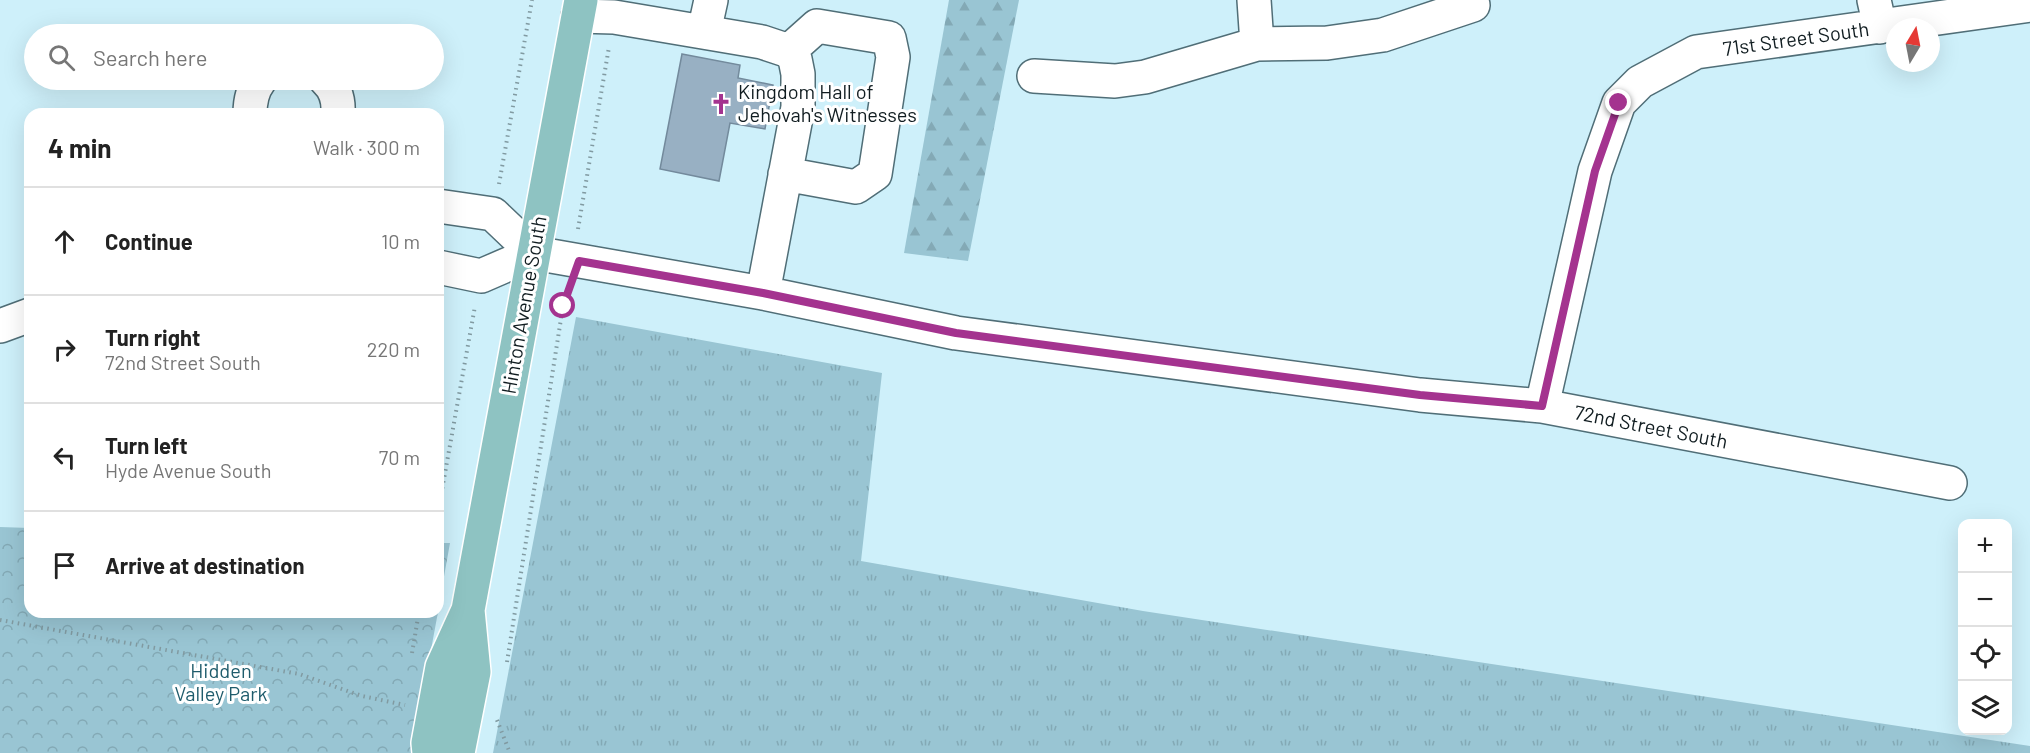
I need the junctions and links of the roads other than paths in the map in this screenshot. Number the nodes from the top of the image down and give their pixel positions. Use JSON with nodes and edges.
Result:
{"nodes":[{"id":1,"x":711,"y":0,"type":"edge"},
{"id":2,"x":1254,"y":0,"type":"edge"},
{"id":3,"x":1473,"y":5,"type":"dead end"},
{"id":4,"x":2030,"y":5,"type":"edge"},
{"id":5,"x":579,"y":8,"type":"edge"},
{"id":6,"x":819,"y":13,"type":"edge"},
{"id":7,"x":1877,"y":14,"type":"edge"},
{"id":8,"x":704,"y":32,"type":"junction"},
{"id":9,"x":1257,"y":44,"type":"junction"},
{"id":10,"x":789,"y":51,"type":"junction"},
{"id":11,"x":1034,"y":76,"type":"dead end"},
{"id":12,"x":254,"y":90,"type":"edge"},
{"id":13,"x":335,"y":90,"type":"edge"},
{"id":14,"x":250,"y":108,"type":"edge"},
{"id":15,"x":338,"y":108,"type":"edge"},
{"id":16,"x":785,"y":174,"type":"junction"},
{"id":17,"x":444,"y":207,"type":"edge"},
{"id":18,"x":534,"y":253,"type":"junction"},
{"id":19,"x":444,"y":268,"type":"edge"},
{"id":20,"x":763,"y":293,"type":"junction"},
{"id":21,"x":24,"y":317,"type":"edge"},
{"id":22,"x":0,"y":326,"type":"edge"},
{"id":23,"x":1542,"y":406,"type":"junction"},
{"id":24,"x":1950,"y":483,"type":"dead end"},
{"id":25,"x":468,"y":610,"type":"junction"},
{"id":26,"x":429,"y":753,"type":"edge"},
{"id":27,"x":458,"y":753,"type":"edge"}],
"edges":[{"from":1,"to":8,"type":"street"},
{"from":2,"to":9,"type":"street"},
{"from":3,"to":9,"type":"street"},
{"from":4,"to":7,"type":"street","name":"71st Street South"},
{"from":5,"to":8,"type":"street"},
{"from":5,"to":18,"type":"main road","name":"Hinton Avenue South"},
{"from":6,"to":10,"type":"street"},
{"from":6,"to":16,"type":"street"},
{"from":7,"to":23,"type":"street","name":"71st Street South"},
{"from":8,"to":10,"type":"street"},
{"from":9,"to":11,"type":"street"},
{"from":10,"to":16,"type":"street"},
{"from":12,"to":14,"type":"street"},
{"from":13,"to":15,"type":"street"},
{"from":16,"to":20,"type":"street"},
{"from":17,"to":18,"type":"street"},
{"from":18,"to":19,"type":"street"},
{"from":18,"to":20,"type":"street","name":"72nd Street South"},
{"from":18,"to":25,"type":"main road","name":"Hinton Avenue South"},
{"from":20,"to":23,"type":"street","name":"72nd Street South"},
{"from":21,"to":22,"type":"street"},
{"from":23,"to":24,"type":"street","name":"72nd Street South"},
{"from":25,"to":26,"type":"main road","name":"Hinton Avenue South"},
{"from":25,"to":27,"type":"main road","name":"Hinton Avenue South"}]}
